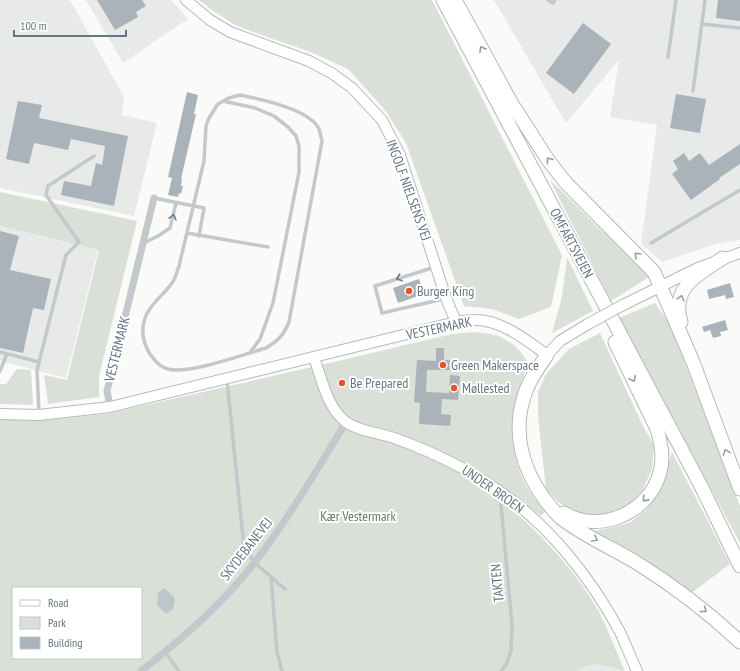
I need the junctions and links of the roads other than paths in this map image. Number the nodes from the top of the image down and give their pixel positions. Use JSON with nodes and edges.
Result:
{"nodes":[{"id":1,"x":186,"y":0,"type":"edge"},
{"id":2,"x":443,"y":0,"type":"edge"},
{"id":3,"x":455,"y":0,"type":"edge"},
{"id":4,"x":548,"y":0,"type":"edge"},
{"id":5,"x":555,"y":0,"type":"edge"},
{"id":6,"x":676,"y":0,"type":"edge"},
{"id":7,"x":705,"y":0,"type":"edge"},
{"id":8,"x":702,"y":24,"type":"junction"},
{"id":9,"x":740,"y":28,"type":"edge"},
{"id":10,"x":668,"y":57,"type":"dead end"},
{"id":11,"x":694,"y":91,"type":"dead end"},
{"id":12,"x":223,"y":101,"type":"junction"},
{"id":13,"x":94,"y":156,"type":"dead end"},
{"id":14,"x":740,"y":190,"type":"edge"},
{"id":15,"x":154,"y":198,"type":"joint"},
{"id":16,"x":176,"y":203,"type":"junction"},
{"id":17,"x":193,"y":206,"type":"junction"},
{"id":18,"x":187,"y":233,"type":"junction"},
{"id":19,"x":199,"y":236,"type":"junction"},
{"id":20,"x":571,"y":242,"type":"junction"},
{"id":21,"x":143,"y":243,"type":"junction"},
{"id":22,"x":651,"y":243,"type":"dead end"},
{"id":23,"x":268,"y":247,"type":"dead end"},
{"id":24,"x":740,"y":252,"type":"edge"},
{"id":25,"x":723,"y":258,"type":"junction"},
{"id":26,"x":436,"y":266,"type":"junction"},
{"id":27,"x":661,"y":286,"type":"junction"},
{"id":28,"x":446,"y":298,"type":"junction"},
{"id":29,"x":456,"y":322,"type":"junction"},
{"id":30,"x":0,"y":352,"type":"edge"},
{"id":31,"x":250,"y":352,"type":"junction"},
{"id":32,"x":7,"y":354,"type":"junction"},
{"id":33,"x":546,"y":355,"type":"junction"},
{"id":34,"x":314,"y":358,"type":"junction"},
{"id":35,"x":39,"y":362,"type":"junction"},
{"id":36,"x":693,"y":362,"type":"junction"},
{"id":37,"x":0,"y":371,"type":"edge"},
{"id":38,"x":226,"y":379,"type":"junction"},
{"id":39,"x":110,"y":407,"type":"junction"},
{"id":40,"x":0,"y":414,"type":"edge"},
{"id":41,"x":39,"y":415,"type":"junction"},
{"id":42,"x":346,"y":422,"type":"junction"},
{"id":43,"x":701,"y":486,"type":"junction"},
{"id":44,"x":740,"y":489,"type":"edge"},
{"id":45,"x":500,"y":491,"type":"junction"},
{"id":46,"x":544,"y":498,"type":"junction"},
{"id":47,"x":740,"y":555,"type":"edge"},
{"id":48,"x":255,"y":563,"type":"junction"},
{"id":49,"x":740,"y":566,"type":"edge"},
{"id":50,"x":271,"y":577,"type":"junction"},
{"id":51,"x":285,"y":589,"type":"dead end"},
{"id":52,"x":740,"y":642,"type":"edge"},
{"id":53,"x":165,"y":652,"type":"junction"},
{"id":54,"x":141,"y":671,"type":"edge"},
{"id":55,"x":179,"y":671,"type":"edge"},
{"id":56,"x":282,"y":671,"type":"edge"},
{"id":57,"x":501,"y":671,"type":"edge"},
{"id":58,"x":636,"y":671,"type":"edge"}],
"edges":[{"from":1,"to":26,"type":"street","name":"INGOLF NIELSENS VEJ"},
{"from":2,"to":20,"type":"highway","name":"OMFARTSVEJEN"},
{"from":27,"to":3,"type":"highway","one_way":true},
{"from":4,"to":5,"type":"lane"},
{"from":6,"to":10,"type":"lane"},
{"from":7,"to":8,"type":"lane"},
{"from":8,"to":9,"type":"lane"},
{"from":8,"to":11,"type":"lane"},
{"from":12,"to":17,"type":"lane"},
{"from":12,"to":31,"type":"lane"},
{"from":12,"to":31,"type":"lane"},
{"from":13,"to":35,"type":"lane"},
{"from":14,"to":22,"type":"lane"},
{"from":15,"to":16,"type":"lane"},
{"from":15,"to":21,"type":"street","name":"VESTERMARK"},
{"from":16,"to":17,"type":"lane"},
{"from":21,"to":16,"type":"lane","one_way":true},
{"from":17,"to":18,"type":"lane"},
{"from":17,"to":19,"type":"lane"},
{"from":18,"to":19,"type":"lane"},
{"from":18,"to":31,"type":"lane"},
{"from":19,"to":23,"type":"lane"},
{"from":20,"to":43,"type":"highway","name":"OMFARTSVEJEN"},
{"from":20,"to":46,"type":"highway","one_way":true},
{"from":21,"to":39,"type":"street","name":"VESTERMARK"},
{"from":24,"to":25,"type":"street"},
{"from":25,"to":27,"type":"street"},
{"from":36,"to":25,"type":"highway","one_way":true},
{"from":26,"to":28,"type":"street","name":"INGOLF NIELSENS VEJ"},
{"from":26,"to":28,"type":"lane","one_way":true},
{"from":27,"to":33,"type":"street","bridge":true},
{"from":27,"to":36,"type":"highway"},
{"from":28,"to":29,"type":"street","name":"INGOLF NIELSENS VEJ"},
{"from":29,"to":33,"type":"street","name":"VESTERMARK"},
{"from":29,"to":34,"type":"street","name":"VESTERMARK"},
{"from":30,"to":32,"type":"lane"},
{"from":32,"to":35,"type":"lane"},
{"from":32,"to":37,"type":"lane"},
{"from":33,"to":46,"type":"highway"},
{"from":34,"to":38,"type":"street","name":"VESTERMARK"},
{"from":34,"to":42,"type":"street","name":"UNDER BROEN"},
{"from":35,"to":41,"type":"lane"},
{"from":44,"to":36,"type":"highway","one_way":true},
{"from":38,"to":39,"type":"street","name":"VESTERMARK"},
{"from":38,"to":48,"type":"lane"},
{"from":39,"to":41,"type":"street","name":"VESTERMARK"},
{"from":40,"to":41,"type":"street","name":"VESTERMARK"},
{"from":42,"to":45,"type":"street","name":"UNDER BROEN"},
{"from":42,"to":48,"type":"street","name":"SKYDEBANEVEJ"},
{"from":43,"to":47,"type":"highway"},
{"from":43,"to":49,"type":"highway"},
{"from":45,"to":57,"type":"lane","name":"TAKTEN"},
{"from":45,"to":58,"type":"street","name":"UNDER BROEN"},
{"from":46,"to":52,"type":"highway","one_way":true},
{"from":48,"to":50,"type":"lane"},
{"from":48,"to":53,"type":"street","name":"SKYDEBANEVEJ"},
{"from":50,"to":51,"type":"lane"},
{"from":50,"to":56,"type":"lane"},
{"from":53,"to":54,"type":"street","name":"SKYDEBANEVEJ"},
{"from":53,"to":55,"type":"lane"}]}
